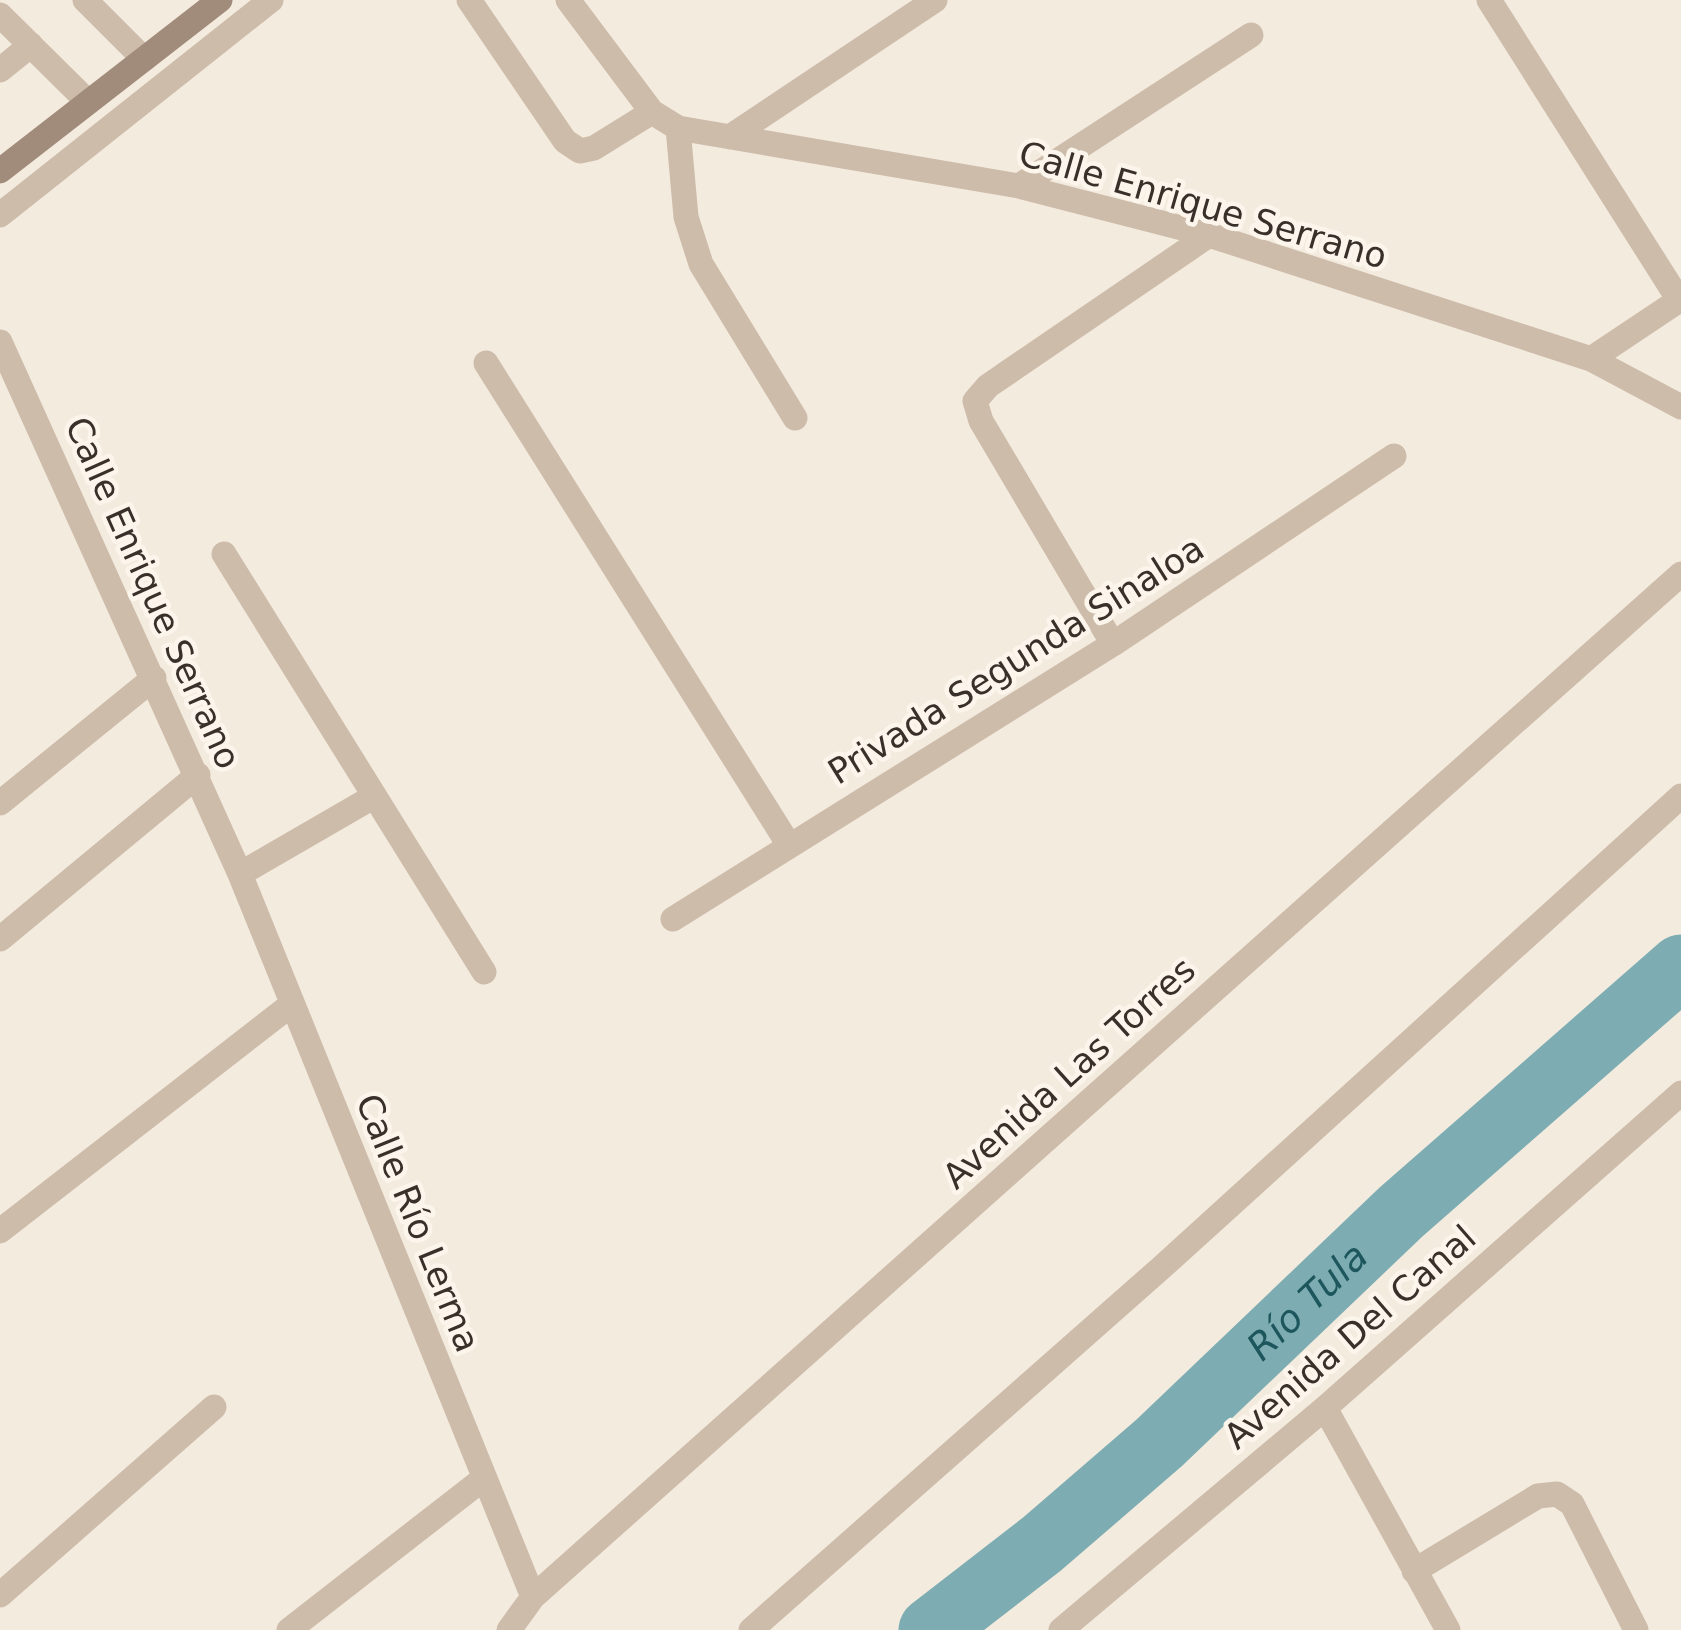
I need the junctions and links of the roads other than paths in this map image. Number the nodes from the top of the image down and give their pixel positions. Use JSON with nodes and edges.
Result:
{"nodes":[{"id":1,"x":85,"y":0,"type":"edge"},
{"id":2,"x":220,"y":0,"type":"edge"},
{"id":3,"x":272,"y":0,"type":"edge"},
{"id":4,"x":469,"y":0,"type":"edge"},
{"id":5,"x":568,"y":0,"type":"edge"},
{"id":6,"x":935,"y":0,"type":"edge"},
{"id":7,"x":1490,"y":0,"type":"edge"},
{"id":8,"x":0,"y":15,"type":"edge"},
{"id":9,"x":1252,"y":35,"type":"dead end"},
{"id":10,"x":31,"y":45,"type":"junction"},
{"id":11,"x":144,"y":58,"type":"junction"},
{"id":12,"x":0,"y":70,"type":"edge"},
{"id":13,"x":88,"y":102,"type":"junction"},
{"id":14,"x":652,"y":112,"type":"junction"},
{"id":15,"x":678,"y":128,"type":"junction"},
{"id":16,"x":730,"y":137,"type":"junction"},
{"id":17,"x":0,"y":171,"type":"edge"},
{"id":18,"x":1019,"y":186,"type":"junction"},
{"id":19,"x":0,"y":215,"type":"edge"},
{"id":20,"x":1208,"y":235,"type":"junction"},
{"id":21,"x":1680,"y":300,"type":"edge"},
{"id":22,"x":0,"y":342,"type":"edge"},
{"id":23,"x":1590,"y":359,"type":"junction"},
{"id":24,"x":486,"y":364,"type":"dead end"},
{"id":25,"x":1681,"y":407,"type":"edge"},
{"id":26,"x":795,"y":418,"type":"dead end"},
{"id":27,"x":1394,"y":456,"type":"dead end"},
{"id":28,"x":224,"y":554,"type":"dead end"},
{"id":29,"x":1681,"y":574,"type":"edge"},
{"id":30,"x":1113,"y":644,"type":"junction"},
{"id":31,"x":154,"y":678,"type":"junction"},
{"id":32,"x":198,"y":775,"type":"junction"},
{"id":33,"x":1681,"y":796,"type":"edge"},
{"id":34,"x":373,"y":797,"type":"junction"},
{"id":35,"x":0,"y":804,"type":"edge"},
{"id":36,"x":790,"y":845,"type":"junction"},
{"id":37,"x":240,"y":874,"type":"junction"},
{"id":38,"x":673,"y":920,"type":"dead end"},
{"id":39,"x":0,"y":939,"type":"edge"},
{"id":40,"x":484,"y":972,"type":"dead end"},
{"id":41,"x":292,"y":1004,"type":"junction"},
{"id":42,"x":1681,"y":1094,"type":"edge"},
{"id":43,"x":0,"y":1231,"type":"edge"},
{"id":44,"x":214,"y":1407,"type":"dead end"},
{"id":45,"x":1325,"y":1408,"type":"junction"},
{"id":46,"x":483,"y":1479,"type":"junction"},
{"id":47,"x":1414,"y":1571,"type":"junction"},
{"id":48,"x":0,"y":1595,"type":"edge"},
{"id":49,"x":534,"y":1597,"type":"junction"},
{"id":50,"x":289,"y":1630,"type":"edge"},
{"id":51,"x":509,"y":1630,"type":"edge"},
{"id":52,"x":751,"y":1630,"type":"edge"},
{"id":53,"x":1061,"y":1630,"type":"edge"},
{"id":54,"x":1448,"y":1630,"type":"edge"},
{"id":55,"x":1636,"y":1630,"type":"edge"}],
"edges":[{"from":1,"to":11,"type":"street"},
{"from":2,"to":11,"type":"street"},
{"from":3,"to":19,"type":"street"},
{"from":4,"to":14,"type":"street"},
{"from":5,"to":14,"type":"street","name":"Calle Enrique Serrano"},
{"from":6,"to":16,"type":"street"},
{"from":7,"to":21,"type":"street"},
{"from":8,"to":10,"type":"street"},
{"from":9,"to":18,"type":"street"},
{"from":10,"to":12,"type":"street"},
{"from":10,"to":13,"type":"street"},
{"from":11,"to":13,"type":"street"},
{"from":13,"to":17,"type":"street"},
{"from":14,"to":15,"type":"street","name":"Calle Enrique Serrano"},
{"from":15,"to":16,"type":"street","name":"Calle Enrique Serrano"},
{"from":15,"to":26,"type":"street"},
{"from":16,"to":18,"type":"street","name":"Calle Enrique Serrano"},
{"from":18,"to":20,"type":"street","name":"Calle Enrique Serrano"},
{"from":20,"to":23,"type":"street","name":"Calle Enrique Serrano"},
{"from":20,"to":30,"type":"street"},
{"from":21,"to":23,"type":"street"},
{"from":22,"to":31,"type":"street","name":"Calle Enrique Serrano"},
{"from":23,"to":25,"type":"street","name":"Calle Enrique Serrano"},
{"from":24,"to":36,"type":"street"},
{"from":27,"to":30,"type":"street","name":"Privada Segunda Sinaloa"},
{"from":28,"to":34,"type":"street"},
{"from":29,"to":49,"type":"street","name":"Avenida Las Torres"},
{"from":30,"to":36,"type":"street","name":"Privada Segunda Sinaloa"},
{"from":31,"to":32,"type":"street","name":"Calle Enrique Serrano"},
{"from":31,"to":35,"type":"street"},
{"from":32,"to":37,"type":"street","name":"Calle Enrique Serrano"},
{"from":32,"to":39,"type":"street"},
{"from":33,"to":52,"type":"street"},
{"from":34,"to":37,"type":"street"},
{"from":34,"to":40,"type":"street"},
{"from":36,"to":38,"type":"street","name":"Privada Segunda Sinaloa"},
{"from":37,"to":41,"type":"street","name":"Calle Río Lerma"},
{"from":41,"to":43,"type":"street"},
{"from":41,"to":46,"type":"street","name":"Calle Río Lerma"},
{"from":42,"to":45,"type":"street","name":"Avenida Del Canal"},
{"from":44,"to":48,"type":"street"},
{"from":45,"to":47,"type":"street"},
{"from":45,"to":53,"type":"street","name":"Avenida Del Canal"},
{"from":46,"to":49,"type":"street","name":"Calle Río Lerma"},
{"from":46,"to":50,"type":"street"},
{"from":47,"to":54,"type":"street"},
{"from":47,"to":55,"type":"street"},
{"from":49,"to":51,"type":"street","name":"Avenida Las Torres"}]}
